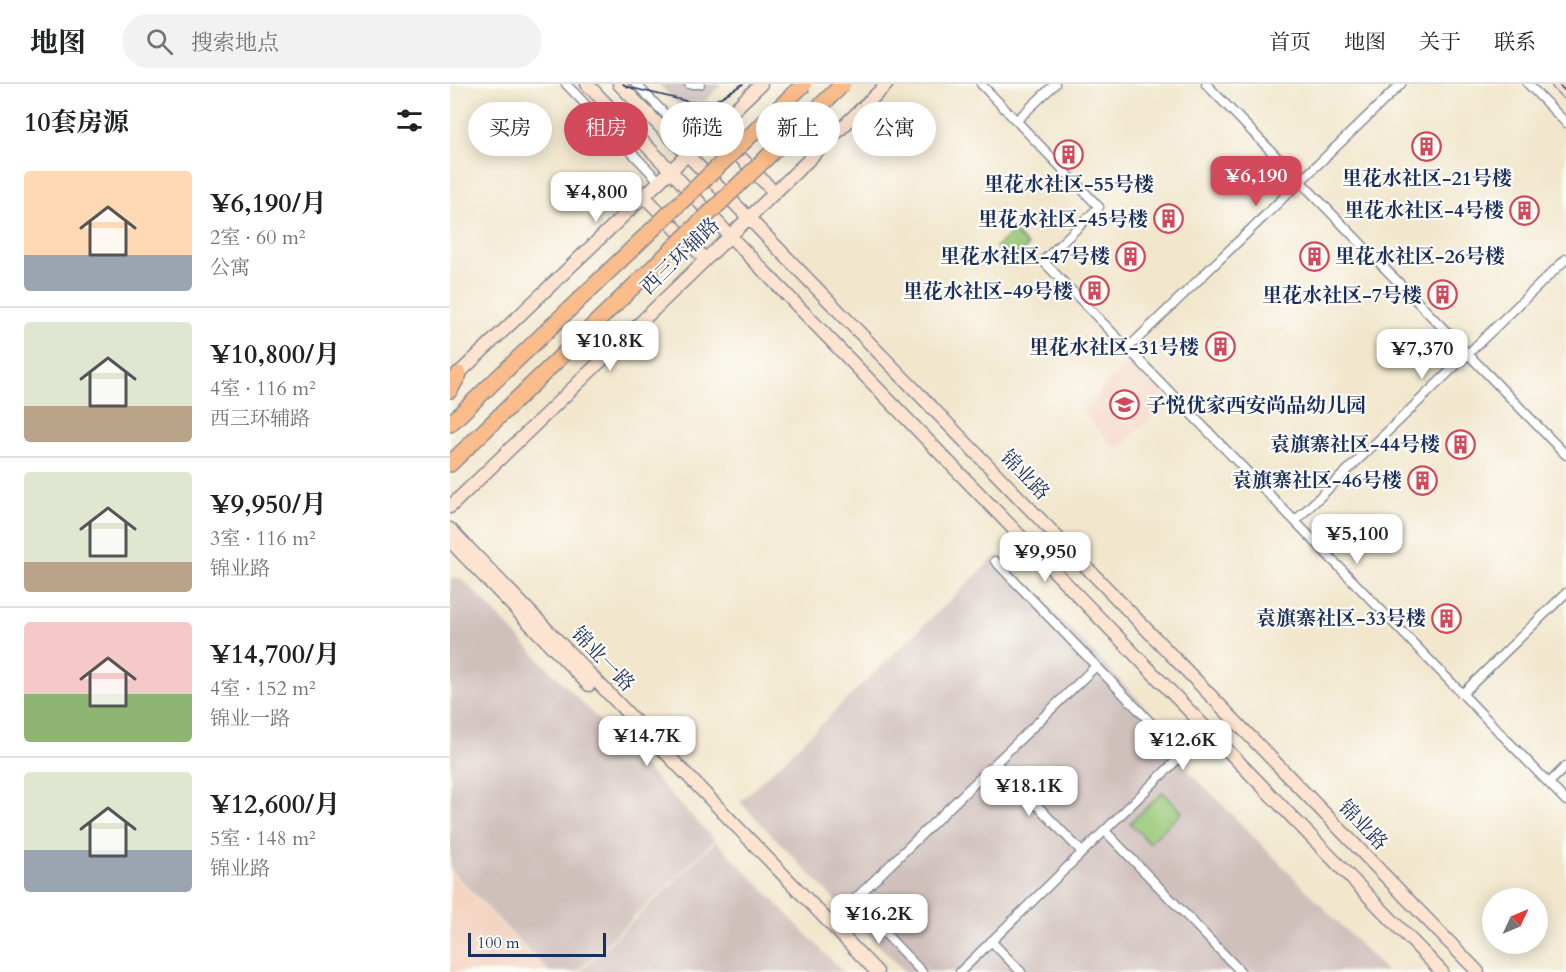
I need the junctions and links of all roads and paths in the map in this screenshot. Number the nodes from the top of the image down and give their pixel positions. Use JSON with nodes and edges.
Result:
{"nodes":[{"id":1,"x":566,"y":84,"type":"edge"},
{"id":2,"x":587,"y":84,"type":"edge"},
{"id":3,"x":619,"y":84,"type":"edge"},
{"id":4,"x":636,"y":84,"type":"edge"},
{"id":5,"x":689,"y":84,"type":"edge"},
{"id":6,"x":700,"y":84,"type":"edge"},
{"id":7,"x":761,"y":84,"type":"edge"},
{"id":8,"x":804,"y":84,"type":"edge"},
{"id":9,"x":843,"y":84,"type":"edge"},
{"id":10,"x":887,"y":84,"type":"edge"},
{"id":11,"x":981,"y":84,"type":"edge"},
{"id":12,"x":1055,"y":84,"type":"edge"},
{"id":13,"x":1206,"y":84,"type":"edge"},
{"id":14,"x":1401,"y":84,"type":"edge"},
{"id":15,"x":1528,"y":84,"type":"edge"},
{"id":16,"x":1558,"y":84,"type":"edge"},
{"id":17,"x":1566,"y":92,"type":"edge"},
{"id":18,"x":743,"y":102,"type":"edge"},
{"id":19,"x":660,"y":112,"type":"edge"},
{"id":20,"x":1017,"y":120,"type":"junction"},
{"id":21,"x":660,"y":121,"type":"edge"},
{"id":22,"x":1566,"y":123,"type":"edge"},
{"id":23,"x":688,"y":156,"type":"edge"},
{"id":24,"x":697,"y":156,"type":"edge"},
{"id":25,"x":739,"y":156,"type":"edge"},
{"id":26,"x":671,"y":171,"type":"junction"},
{"id":27,"x":660,"y":182,"type":"junction"},
{"id":28,"x":1302,"y":182,"type":"junction"},
{"id":29,"x":774,"y":192,"type":"junction"},
{"id":30,"x":645,"y":197,"type":"junction"},
{"id":31,"x":748,"y":217,"type":"junction"},
{"id":32,"x":729,"y":235,"type":"junction"},
{"id":33,"x":705,"y":259,"type":"junction"},
{"id":34,"x":1566,"y":259,"type":"edge"},
{"id":35,"x":1128,"y":348,"type":"junction"},
{"id":36,"x":1469,"y":353,"type":"junction"},
{"id":37,"x":455,"y":378,"type":"edge"},
{"id":38,"x":450,"y":390,"type":"edge"},
{"id":39,"x":450,"y":424,"type":"edge"},
{"id":40,"x":1566,"y":455,"type":"edge"},
{"id":41,"x":450,"y":464,"type":"edge"},
{"id":42,"x":450,"y":507,"type":"edge"},
{"id":43,"x":1296,"y":520,"type":"junction"},
{"id":44,"x":450,"y":529,"type":"edge"},
{"id":45,"x":450,"y":541,"type":"edge"},
{"id":46,"x":995,"y":561,"type":"dead end"},
{"id":47,"x":1566,"y":592,"type":"edge"},
{"id":48,"x":1096,"y":666,"type":"junction"},
{"id":49,"x":1462,"y":693,"type":"junction"},
{"id":50,"x":996,"y":763,"type":"junction"},
{"id":51,"x":1566,"y":766,"type":"edge"},
{"id":52,"x":1549,"y":783,"type":"junction"},
{"id":53,"x":1566,"y":801,"type":"edge"},
{"id":54,"x":1104,"y":830,"type":"junction"},
{"id":55,"x":1082,"y":852,"type":"junction"},
{"id":56,"x":854,"y":901,"type":"junction"},
{"id":57,"x":830,"y":923,"type":"junction"},
{"id":58,"x":991,"y":941,"type":"junction"},
{"id":59,"x":866,"y":972,"type":"edge"},
{"id":60,"x":877,"y":972,"type":"edge"},
{"id":61,"x":922,"y":972,"type":"edge"},
{"id":62,"x":960,"y":972,"type":"edge"},
{"id":63,"x":1020,"y":972,"type":"edge"},
{"id":64,"x":1241,"y":972,"type":"edge"},
{"id":65,"x":1442,"y":972,"type":"edge"},
{"id":66,"x":1478,"y":972,"type":"edge"}],
"edges":[{"from":1,"to":27,"type":"street"},
{"from":2,"to":26,"type":"main road"},
{"from":3,"to":21,"type":"main road","name":"锦业路"},
{"from":4,"to":19,"type":"street"},
{"from":5,"to":6,"type":"street"},
{"from":7,"to":18,"type":"main road"},
{"from":8,"to":39,"type":"highway","bridge":true},
{"from":9,"to":41,"type":"highway","bridge":true},
{"from":10,"to":29,"type":"main road","name":"西三环辅路"},
{"from":11,"to":20,"type":"street"},
{"from":12,"to":20,"type":"street"},
{"from":13,"to":28,"type":"street"},
{"from":14,"to":28,"type":"street"},
{"from":15,"to":22,"type":"street"},
{"from":16,"to":17,"type":"main road"},
{"from":20,"to":35,"type":"street"},
{"from":23,"to":26,"type":"main road"},
{"from":24,"to":31,"type":"main road","name":"锦业路"},
{"from":25,"to":29,"type":"main road"},
{"from":26,"to":27,"type":"main road"},
{"from":26,"to":32,"type":"main road"},
{"from":27,"to":30,"type":"main road"},
{"from":28,"to":35,"type":"street"},
{"from":28,"to":36,"type":"street"},
{"from":29,"to":31,"type":"main road","name":"西三环辅路"},
{"from":30,"to":33,"type":"main road"},
{"from":30,"to":37,"type":"main road"},
{"from":31,"to":32,"type":"main road","name":"西三环辅路"},
{"from":31,"to":66,"type":"main road","name":"锦业路"},
{"from":32,"to":33,"type":"main road","name":"西三环辅路"},
{"from":32,"to":65,"type":"main road"},
{"from":33,"to":42,"type":"main road","name":"西三环辅路"},
{"from":34,"to":36,"type":"street"},
{"from":35,"to":43,"type":"street"},
{"from":36,"to":40,"type":"street"},
{"from":36,"to":43,"type":"street"},
{"from":37,"to":38,"type":"highway"},
{"from":43,"to":49,"type":"street"},
{"from":44,"to":57,"type":"main road","name":"锦业一路"},
{"from":45,"to":59,"type":"main road","name":"锦业一路"},
{"from":46,"to":48,"type":"street"},
{"from":47,"to":49,"type":"street"},
{"from":48,"to":50,"type":"street"},
{"from":48,"to":54,"type":"street"},
{"from":49,"to":52,"type":"street"},
{"from":50,"to":55,"type":"street"},
{"from":50,"to":56,"type":"street"},
{"from":51,"to":52,"type":"street"},
{"from":52,"to":53,"type":"street"},
{"from":54,"to":55,"type":"street"},
{"from":54,"to":64,"type":"street"},
{"from":55,"to":58,"type":"street"},
{"from":56,"to":57,"type":"street"},
{"from":56,"to":61,"type":"street"},
{"from":57,"to":60,"type":"main road","name":"锦业一路"},
{"from":58,"to":62,"type":"street"},
{"from":58,"to":63,"type":"street"}]}
